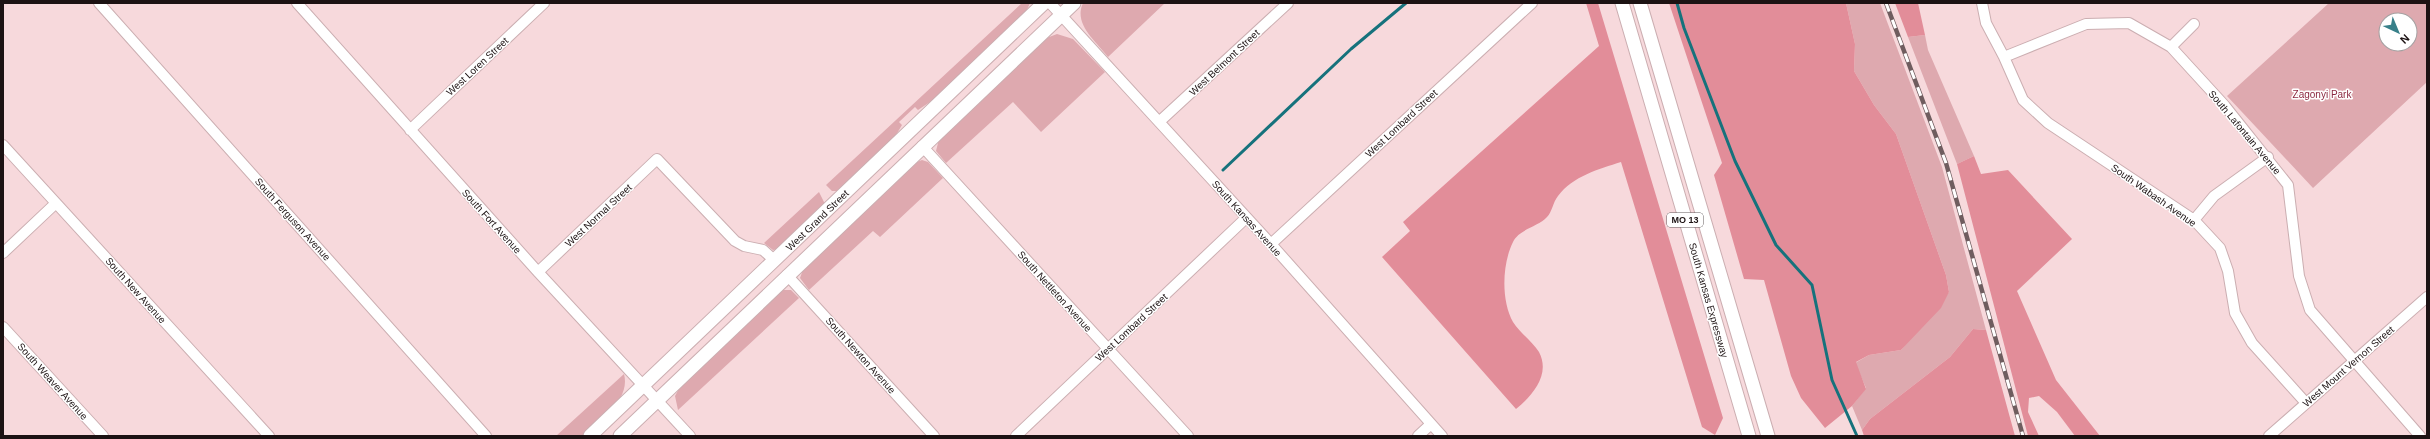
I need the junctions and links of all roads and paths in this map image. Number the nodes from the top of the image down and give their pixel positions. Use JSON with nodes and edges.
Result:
{"nodes":[{"id":1,"x":99,"y":3,"type":"edge"},
{"id":2,"x":297,"y":3,"type":"edge"},
{"id":3,"x":544,"y":3,"type":"edge"},
{"id":4,"x":1044,"y":3,"type":"edge"},
{"id":5,"x":1050,"y":3,"type":"edge"},
{"id":6,"x":1074,"y":3,"type":"edge"},
{"id":7,"x":1288,"y":3,"type":"edge"},
{"id":8,"x":1532,"y":3,"type":"edge"},
{"id":9,"x":1622,"y":3,"type":"edge"},
{"id":10,"x":1640,"y":3,"type":"edge"},
{"id":11,"x":1982,"y":3,"type":"edge"},
{"id":12,"x":1060,"y":15,"type":"junction"},
{"id":13,"x":2194,"y":24,"type":"dead end"},
{"id":14,"x":2171,"y":47,"type":"junction"},
{"id":15,"x":2004,"y":57,"type":"junction"},
{"id":16,"x":1159,"y":122,"type":"junction"},
{"id":17,"x":410,"y":130,"type":"junction"},
{"id":18,"x":3,"y":145,"type":"edge"},
{"id":19,"x":922,"y":146,"type":"junction"},
{"id":20,"x":2268,"y":157,"type":"junction"},
{"id":21,"x":56,"y":203,"type":"junction"},
{"id":22,"x":1246,"y":218,"type":"junction"},
{"id":23,"x":2194,"y":220,"type":"junction"},
{"id":24,"x":1270,"y":244,"type":"junction"},
{"id":25,"x":3,"y":253,"type":"edge"},
{"id":26,"x":774,"y":260,"type":"junction"},
{"id":27,"x":538,"y":272,"type":"junction"},
{"id":28,"x":787,"y":275,"type":"junction"},
{"id":29,"x":2427,"y":297,"type":"edge"},
{"id":30,"x":3,"y":326,"type":"edge"},
{"id":31,"x":1108,"y":349,"type":"junction"},
{"id":32,"x":2355,"y":360,"type":"junction"},
{"id":33,"x":643,"y":386,"type":"junction"},
{"id":34,"x":656,"y":400,"type":"junction"},
{"id":35,"x":2306,"y":403,"type":"junction"},
{"id":36,"x":1431,"y":424,"type":"junction"},
{"id":37,"x":103,"y":436,"type":"edge"},
{"id":38,"x":268,"y":436,"type":"edge"},
{"id":39,"x":486,"y":436,"type":"edge"},
{"id":40,"x":590,"y":436,"type":"edge"},
{"id":41,"x":620,"y":436,"type":"edge"},
{"id":42,"x":690,"y":436,"type":"edge"},
{"id":43,"x":934,"y":436,"type":"edge"},
{"id":44,"x":1016,"y":436,"type":"edge"},
{"id":45,"x":1188,"y":436,"type":"edge"},
{"id":46,"x":1418,"y":436,"type":"edge"},
{"id":47,"x":1442,"y":436,"type":"edge"},
{"id":48,"x":1749,"y":436,"type":"edge"},
{"id":49,"x":1768,"y":436,"type":"edge"},
{"id":50,"x":2269,"y":436,"type":"edge"},
{"id":51,"x":2420,"y":436,"type":"edge"}],
"edges":[{"from":1,"to":39,"type":"street","name":"South Ferguson Avenue"},
{"from":2,"to":17,"type":"street","name":"South Fort Avenue"},
{"from":3,"to":17,"type":"street","name":"West Loren Street"},
{"from":4,"to":26,"type":"main road","name":"West Grand Street"},
{"from":5,"to":12,"type":"street","name":"South Kansas Avenue"},
{"from":6,"to":12,"type":"main road","name":"West Grand Street"},
{"from":7,"to":16,"type":"street","name":"West Belmont Street"},
{"from":8,"to":24,"type":"street","name":"West Lombard Street"},
{"from":9,"to":48,"type":"main road","name":"South Kansas Expressway","number":"MO 13"},
{"from":10,"to":49,"type":"main road","name":"South Kansas Expressway","number":"MO 13"},
{"from":11,"to":15,"type":"street","name":"South Wabash Avenue"},
{"from":12,"to":16,"type":"street","name":"South Kansas Avenue"},
{"from":12,"to":19,"type":"main road","name":"West Grand Street"},
{"from":13,"to":14,"type":"street"},
{"from":14,"to":15,"type":"street","name":"South Lafontain Avenue"},
{"from":14,"to":20,"type":"street","name":"South Lafontain Avenue"},
{"from":15,"to":23,"type":"street","name":"South Wabash Avenue"},
{"from":16,"to":22,"type":"street","name":"South Kansas Avenue"},
{"from":17,"to":27,"type":"street","name":"South Fort Avenue"},
{"from":18,"to":21,"type":"street","name":"South New Avenue"},
{"from":19,"to":28,"type":"main road","name":"West Grand Street"},
{"from":19,"to":31,"type":"street","name":"South Nettleton Avenue"},
{"from":20,"to":23,"type":"street"},
{"from":20,"to":32,"type":"street","name":"South Lafontain Avenue"},
{"from":21,"to":25,"type":"street"},
{"from":21,"to":38,"type":"street","name":"South New Avenue"},
{"from":22,"to":24,"type":"street","name":"South Kansas Avenue"},
{"from":22,"to":31,"type":"street","name":"West Lombard Street"},
{"from":23,"to":35,"type":"street","name":"South Wabash Avenue"},
{"from":24,"to":36,"type":"street","name":"South Kansas Avenue"},
{"from":26,"to":27,"type":"street","name":"West Normal Street"},
{"from":26,"to":33,"type":"main road","name":"West Grand Street"},
{"from":27,"to":33,"type":"street","name":"South Fort Avenue"},
{"from":28,"to":34,"type":"main road","name":"West Grand Street"},
{"from":28,"to":43,"type":"street","name":"South Newton Avenue"},
{"from":29,"to":32,"type":"street","name":"West Mount Vernon Street"},
{"from":30,"to":37,"type":"street","name":"South Weaver Avenue"},
{"from":31,"to":44,"type":"street","name":"West Lombard Street"},
{"from":31,"to":45,"type":"street","name":"South Nettleton Avenue"},
{"from":32,"to":35,"type":"street","name":"West Mount Vernon Street"},
{"from":32,"to":51,"type":"street","name":"South Lafontain Avenue"},
{"from":33,"to":34,"type":"street","name":"South Fort Avenue"},
{"from":33,"to":40,"type":"main road","name":"West Grand Street"},
{"from":34,"to":41,"type":"main road","name":"West Grand Street"},
{"from":34,"to":42,"type":"street","name":"South Fort Avenue"},
{"from":35,"to":50,"type":"street","name":"West Mount Vernon Street"},
{"from":36,"to":46,"type":"street"},
{"from":36,"to":47,"type":"street","name":"South Kansas Avenue"}]}
